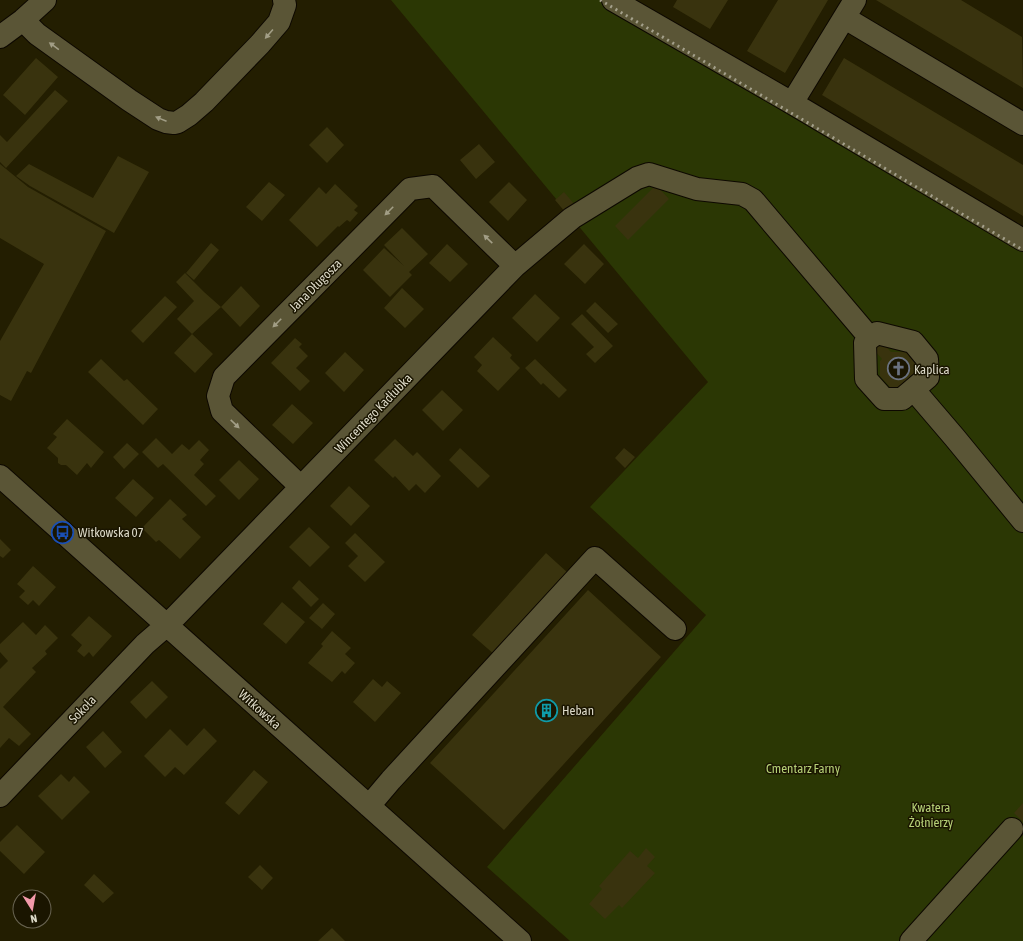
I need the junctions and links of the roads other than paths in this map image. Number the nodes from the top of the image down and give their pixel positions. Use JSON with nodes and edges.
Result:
{"nodes":[{"id":1,"x":45,"y":0,"type":"edge"},
{"id":2,"x":284,"y":0,"type":"edge"},
{"id":3,"x":613,"y":0,"type":"edge"},
{"id":4,"x":644,"y":8,"type":"edge"},
{"id":5,"x":850,"y":9,"type":"edge"},
{"id":6,"x":23,"y":20,"type":"junction"},
{"id":7,"x":0,"y":37,"type":"edge"},
{"id":8,"x":792,"y":103,"type":"junction"},
{"id":9,"x":1023,"y":124,"type":"edge"},
{"id":10,"x":1023,"y":240,"type":"edge"},
{"id":11,"x":516,"y":266,"type":"junction"},
{"id":12,"x":870,"y":338,"type":"junction"},
{"id":13,"x":914,"y":390,"type":"junction"},
{"id":14,"x":0,"y":476,"type":"edge"},
{"id":15,"x":301,"y":487,"type":"junction"},
{"id":16,"x":1023,"y":521,"type":"edge"},
{"id":17,"x":167,"y":625,"type":"junction"},
{"id":18,"x":675,"y":629,"type":"dead end"},
{"id":19,"x":0,"y":796,"type":"edge"},
{"id":20,"x":368,"y":806,"type":"junction"},
{"id":21,"x":1012,"y":829,"type":"dead end"},
{"id":22,"x":520,"y":941,"type":"edge"},
{"id":23,"x":911,"y":941,"type":"edge"}],
"edges":[{"from":1,"to":6,"type":"street"},
{"from":2,"to":6,"type":"street","one_way":true},
{"from":3,"to":4,"type":"street"},
{"from":4,"to":8,"type":"street"},
{"from":5,"to":8,"type":"street"},
{"from":5,"to":9,"type":"street"},
{"from":6,"to":7,"type":"street"},
{"from":8,"to":10,"type":"street"},
{"from":11,"to":12,"type":"street","name":"Wincentego Kadłubka"},
{"from":11,"to":15,"type":"street","name":"Wincentego Kadłubka"},
{"from":11,"to":15,"type":"street","name":"Jana Długosza","one_way":true},
{"from":12,"to":13,"type":"street"},
{"from":12,"to":13,"type":"street"},
{"from":13,"to":16,"type":"street"},
{"from":14,"to":17,"type":"street","name":"Witkowska"},
{"from":15,"to":17,"type":"street","name":"Wincentego Kadłubka"},
{"from":17,"to":19,"type":"street","name":"Sokoła"},
{"from":17,"to":20,"type":"street","name":"Witkowska"},
{"from":18,"to":20,"type":"street"},
{"from":20,"to":22,"type":"street","name":"Witkowska"},
{"from":21,"to":23,"type":"street"}]}
